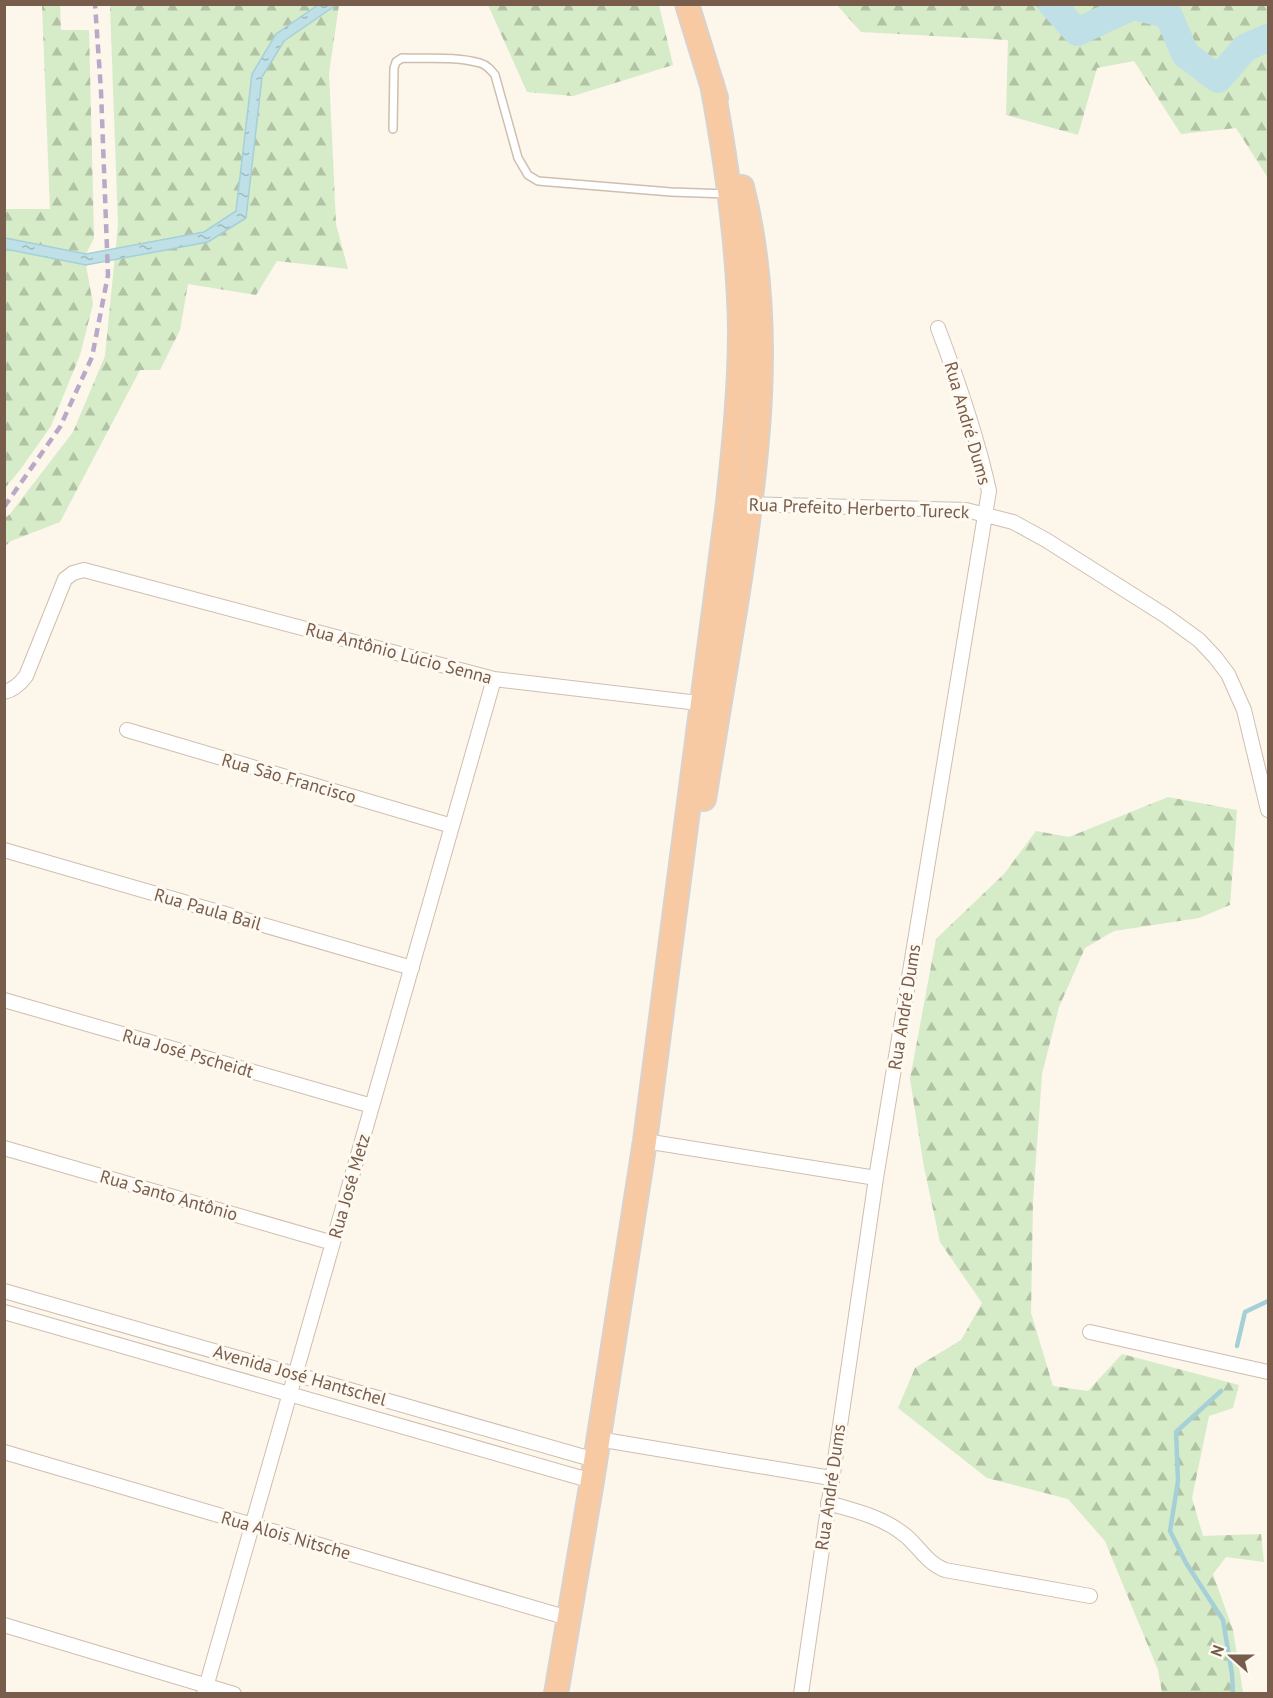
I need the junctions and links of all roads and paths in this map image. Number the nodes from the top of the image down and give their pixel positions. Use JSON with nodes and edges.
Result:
{"nodes":[{"id":1,"x":687,"y":4,"type":"edge"},
{"id":2,"x":712,"y":84,"type":"junction"},
{"id":3,"x":393,"y":129,"type":"dead end"},
{"id":4,"x":730,"y":194,"type":"junction"},
{"id":5,"x":938,"y":328,"type":"dead end"},
{"id":6,"x":728,"y":503,"type":"junction"},
{"id":7,"x":752,"y":504,"type":"junction"},
{"id":8,"x":984,"y":513,"type":"junction"},
{"id":9,"x":494,"y":679,"type":"junction"},
{"id":10,"x":4,"y":692,"type":"edge"},
{"id":11,"x":710,"y":705,"type":"junction"},
{"id":12,"x":127,"y":730,"type":"dead end"},
{"id":13,"x":1269,"y":810,"type":"edge"},
{"id":14,"x":452,"y":826,"type":"junction"},
{"id":15,"x":4,"y":850,"type":"edge"},
{"id":16,"x":412,"y":968,"type":"junction"},
{"id":17,"x":4,"y":1000,"type":"edge"},
{"id":18,"x":372,"y":1106,"type":"junction"},
{"id":19,"x":645,"y":1141,"type":"junction"},
{"id":20,"x":4,"y":1148,"type":"edge"},
{"id":21,"x":876,"y":1178,"type":"junction"},
{"id":22,"x":333,"y":1243,"type":"junction"},
{"id":23,"x":4,"y":1291,"type":"edge"},
{"id":24,"x":4,"y":1312,"type":"edge"},
{"id":25,"x":1090,"y":1332,"type":"dead end"},
{"id":26,"x":1269,"y":1372,"type":"edge"},
{"id":27,"x":296,"y":1374,"type":"junction"},
{"id":28,"x":290,"y":1394,"type":"junction"},
{"id":29,"x":4,"y":1452,"type":"edge"},
{"id":30,"x":595,"y":1460,"type":"junction"},
{"id":31,"x":831,"y":1478,"type":"junction"},
{"id":32,"x":828,"y":1503,"type":"junction"},
{"id":33,"x":253,"y":1525,"type":"junction"},
{"id":34,"x":1090,"y":1596,"type":"dead end"},
{"id":35,"x":568,"y":1618,"type":"junction"},
{"id":36,"x":4,"y":1625,"type":"edge"},
{"id":37,"x":205,"y":1690,"type":"edge"},
{"id":38,"x":234,"y":1694,"type":"edge"},
{"id":39,"x":556,"y":1694,"type":"edge"},
{"id":40,"x":801,"y":1694,"type":"edge"}],
"edges":[{"from":1,"to":2,"type":"highway"},
{"from":2,"to":4,"type":"highway"},
{"from":2,"to":7,"type":"highway"},
{"from":3,"to":4,"type":"lane"},
{"from":4,"to":6,"type":"highway"},
{"from":5,"to":8,"type":"street","name":"Rua André Dums"},
{"from":6,"to":7,"type":"street","name":"Rua Prefeito Herberto Tureck"},
{"from":6,"to":11,"type":"highway"},
{"from":7,"to":8,"type":"street","name":"Rua Prefeito Herberto Tureck"},
{"from":7,"to":11,"type":"highway"},
{"from":8,"to":13,"type":"street","name":"Rua Prefeito Herberto Tureck"},
{"from":8,"to":21,"type":"street","name":"Rua André Dums"},
{"from":9,"to":10,"type":"street","name":"Rua Antônio Lúcio Senna"},
{"from":9,"to":11,"type":"street","name":"Rua Antônio Lúcio Senna"},
{"from":9,"to":14,"type":"street","name":"Rua José Metz"},
{"from":11,"to":19,"type":"highway"},
{"from":12,"to":14,"type":"street","name":"Rua São Francisco"},
{"from":14,"to":16,"type":"street","name":"Rua José Metz"},
{"from":15,"to":16,"type":"street","name":"Rua Paula Bail"},
{"from":16,"to":18,"type":"street","name":"Rua José Metz"},
{"from":17,"to":18,"type":"street","name":"Rua José Pscheidt"},
{"from":18,"to":22,"type":"street","name":"Rua José Metz"},
{"from":19,"to":21,"type":"street"},
{"from":19,"to":30,"type":"highway"},
{"from":20,"to":22,"type":"street","name":"Rua Santo Antônio"},
{"from":21,"to":31,"type":"street","name":"Rua André Dums"},
{"from":22,"to":27,"type":"street","name":"Rua José Metz"},
{"from":23,"to":27,"type":"street","name":"Avenida José Hantschel"},
{"from":24,"to":28,"type":"street","name":"Avenida José Hantschel"},
{"from":25,"to":26,"type":"street"},
{"from":27,"to":28,"type":"street","name":"Rua José Metz"},
{"from":27,"to":30,"type":"street","name":"Avenida José Hantschel"},
{"from":28,"to":30,"type":"street","name":"Avenida José Hantschel"},
{"from":28,"to":33,"type":"street","name":"Rua José Metz"},
{"from":29,"to":33,"type":"street","name":"Rua Alois Nitsche"},
{"from":30,"to":31,"type":"street"},
{"from":30,"to":35,"type":"highway"},
{"from":31,"to":32,"type":"street","name":"Rua André Dums"},
{"from":32,"to":34,"type":"street"},
{"from":32,"to":40,"type":"street","name":"Rua André Dums"},
{"from":33,"to":35,"type":"street","name":"Rua Alois Nitsche"},
{"from":33,"to":37,"type":"street","name":"Rua José Metz"},
{"from":35,"to":39,"type":"highway"},
{"from":36,"to":37,"type":"street"},
{"from":37,"to":38,"type":"street"}]}
